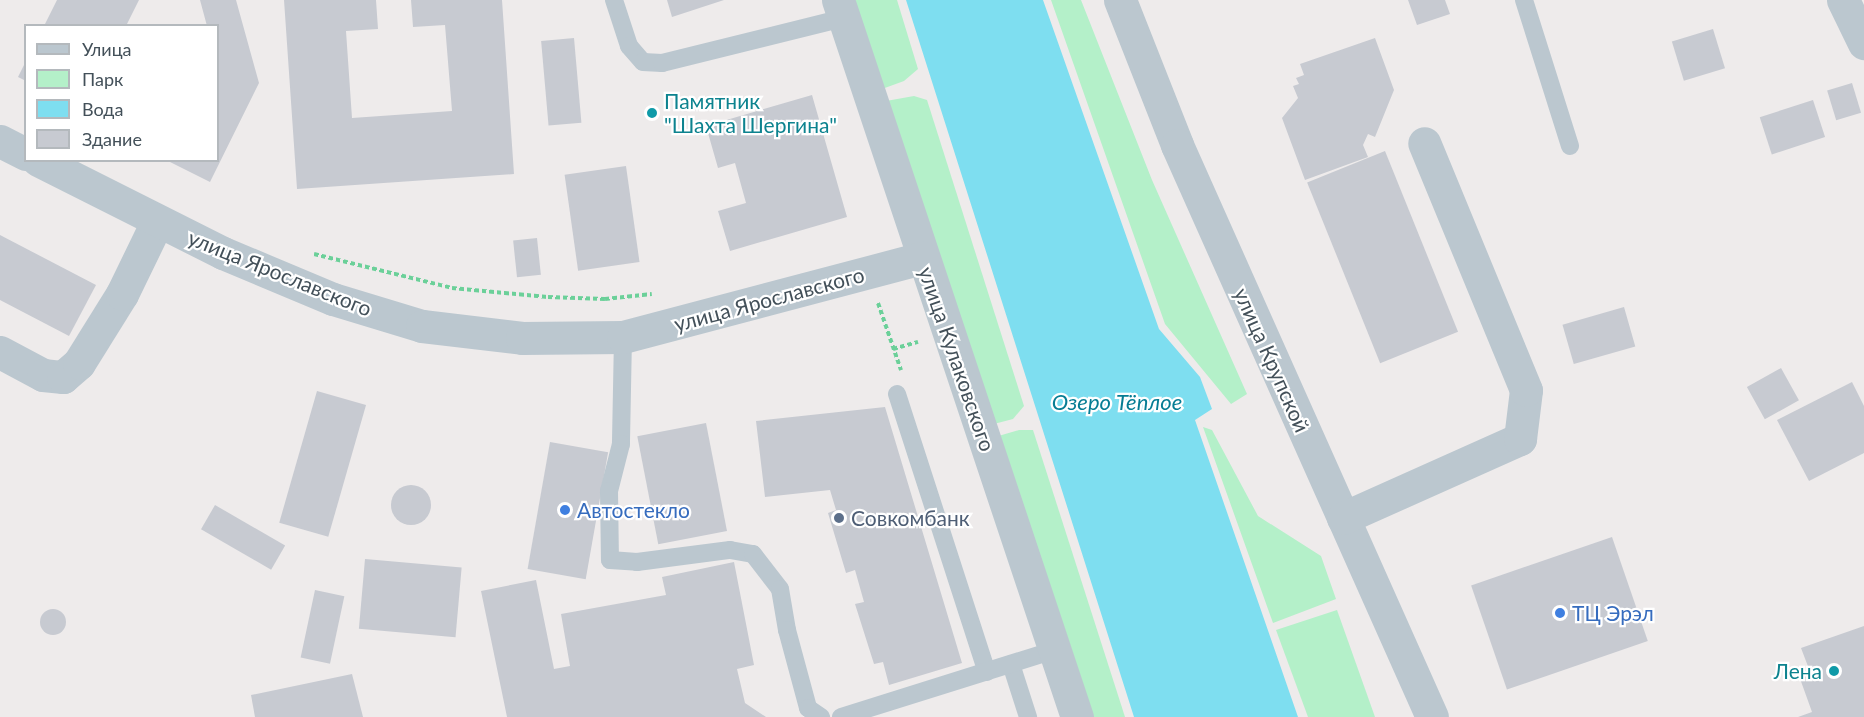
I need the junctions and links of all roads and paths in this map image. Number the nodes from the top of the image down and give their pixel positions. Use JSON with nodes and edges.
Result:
{"nodes":[{"id":1,"x":614,"y":0,"type":"edge"},
{"id":2,"x":1120,"y":0,"type":"edge"},
{"id":3,"x":1524,"y":0,"type":"edge"},
{"id":4,"x":1843,"y":0,"type":"edge"},
{"id":5,"x":841,"y":9,"type":"edge"},
{"id":6,"x":1864,"y":43,"type":"edge"},
{"id":7,"x":0,"y":141,"type":"edge"},
{"id":8,"x":1424,"y":143,"type":"dead end"},
{"id":9,"x":1570,"y":146,"type":"dead end"},
{"id":10,"x":24,"y":153,"type":"edge"},
{"id":11,"x":42,"y":162,"type":"edge"},
{"id":12,"x":157,"y":222,"type":"junction"},
{"id":13,"x":308,"y":252,"type":"dead end"},
{"id":14,"x":923,"y":258,"type":"junction"},
{"id":15,"x":868,"y":273,"type":"junction"},
{"id":16,"x":658,"y":293,"type":"dead end"},
{"id":17,"x":624,"y":337,"type":"junction"},
{"id":18,"x":0,"y":352,"type":"edge"},
{"id":19,"x":897,"y":394,"type":"joint"},
{"id":20,"x":1343,"y":518,"type":"junction"},
{"id":21,"x":1055,"y":650,"type":"junction"},
{"id":22,"x":1011,"y":664,"type":"junction"},
{"id":23,"x":987,"y":672,"type":"junction"},
{"id":24,"x":816,"y":716,"type":"edge"},
{"id":25,"x":841,"y":717,"type":"edge"},
{"id":26,"x":1028,"y":717,"type":"edge"},
{"id":27,"x":1077,"y":717,"type":"edge"},
{"id":28,"x":1432,"y":717,"type":"edge"}],
"edges":[{"from":1,"to":5,"type":"lane"},
{"from":2,"to":20,"type":"street","name":"улица Крупской"},
{"from":3,"to":9,"type":"lane"},
{"from":4,"to":6,"type":"street"},
{"from":5,"to":14,"type":"street","name":"улица Кулаковского"},
{"from":7,"to":10,"type":"street"},
{"from":8,"to":20,"type":"street"},
{"from":11,"to":12,"type":"street","name":"улица Ярославского"},
{"from":12,"to":17,"type":"street","name":"улица Ярославского"},
{"from":12,"to":18,"type":"street"},
{"from":13,"to":16,"type":"path"},
{"from":14,"to":15,"type":"street","name":"улица Ярославского"},
{"from":14,"to":21,"type":"street","name":"улица Кулаковского"},
{"from":15,"to":17,"type":"street","name":"улица Ярославского"},
{"from":15,"to":19,"type":"path"},
{"from":17,"to":24,"type":"lane"},
{"from":19,"to":23,"type":"lane"},
{"from":20,"to":28,"type":"street","name":"улица Крупской"},
{"from":21,"to":22,"type":"lane"},
{"from":21,"to":27,"type":"street","name":"улица Кулаковского"},
{"from":22,"to":23,"type":"lane"},
{"from":22,"to":26,"type":"lane"},
{"from":23,"to":25,"type":"lane"}]}
